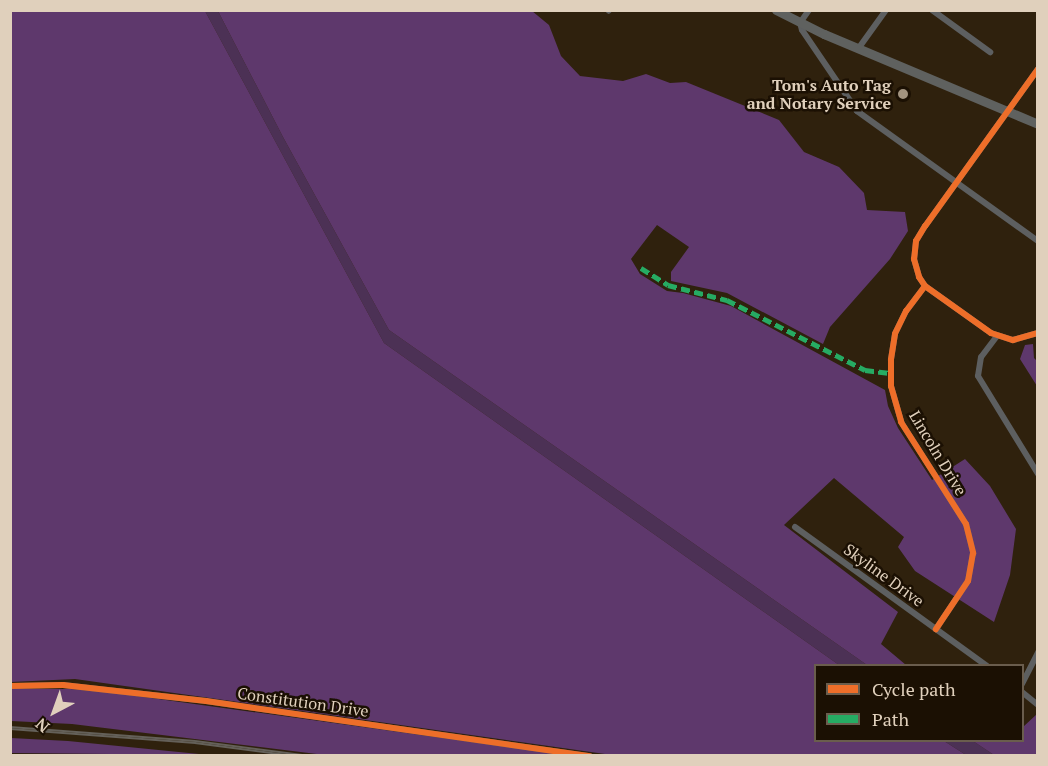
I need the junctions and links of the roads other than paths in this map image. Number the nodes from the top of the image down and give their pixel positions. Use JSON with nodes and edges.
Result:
{"nodes":[{"id":1,"x":776,"y":10,"type":"edge"},
{"id":2,"x":809,"y":10,"type":"edge"},
{"id":3,"x":886,"y":10,"type":"edge"},
{"id":4,"x":932,"y":10,"type":"edge"},
{"id":5,"x":800,"y":23,"type":"junction"},
{"id":6,"x":858,"y":49,"type":"junction"},
{"id":7,"x":990,"y":52,"type":"dead end"},
{"id":8,"x":1038,"y":69,"type":"edge"},
{"id":9,"x":1007,"y":111,"type":"junction"},
{"id":10,"x":1038,"y":124,"type":"edge"},
{"id":11,"x":956,"y":182,"type":"junction"},
{"id":12,"x":1038,"y":241,"type":"edge"},
{"id":13,"x":925,"y":286,"type":"junction"},
{"id":14,"x":1038,"y":333,"type":"edge"},
{"id":15,"x":997,"y":336,"type":"junction"},
{"id":16,"x":1038,"y":474,"type":"edge"},
{"id":17,"x":795,"y":527,"type":"dead end"},
{"id":18,"x":936,"y":629,"type":"junction"},
{"id":19,"x":1038,"y":652,"type":"edge"},
{"id":20,"x":984,"y":664,"type":"edge"},
{"id":21,"x":1024,"y":682,"type":"edge"},
{"id":22,"x":10,"y":686,"type":"edge"},
{"id":23,"x":1024,"y":693,"type":"edge"},
{"id":24,"x":1037,"y":704,"type":"edge"},
{"id":25,"x":590,"y":756,"type":"edge"}],
"edges":[{"from":1,"to":5,"type":"main road"},
{"from":2,"to":5,"type":"street"},
{"from":3,"to":6,"type":"street"},
{"from":4,"to":7,"type":"street"},
{"from":5,"to":6,"type":"main road"},
{"from":5,"to":11,"type":"street"},
{"from":6,"to":9,"type":"main road"},
{"from":8,"to":9,"type":"street"},
{"from":9,"to":10,"type":"main road"},
{"from":9,"to":11,"type":"street"},
{"from":11,"to":12,"type":"street"},
{"from":11,"to":13,"type":"street"},
{"from":13,"to":15,"type":"street"},
{"from":13,"to":18,"type":"street","name":"Lincoln Drive"},
{"from":14,"to":15,"type":"street"},
{"from":15,"to":16,"type":"street"},
{"from":17,"to":18,"type":"street","name":"Skyline Drive"},
{"from":18,"to":20,"type":"street","name":"Skyline Drive"},
{"from":19,"to":21,"type":"street"},
{"from":22,"to":25,"type":"street","name":"Constitution Drive"},
{"from":23,"to":24,"type":"street"}]}
